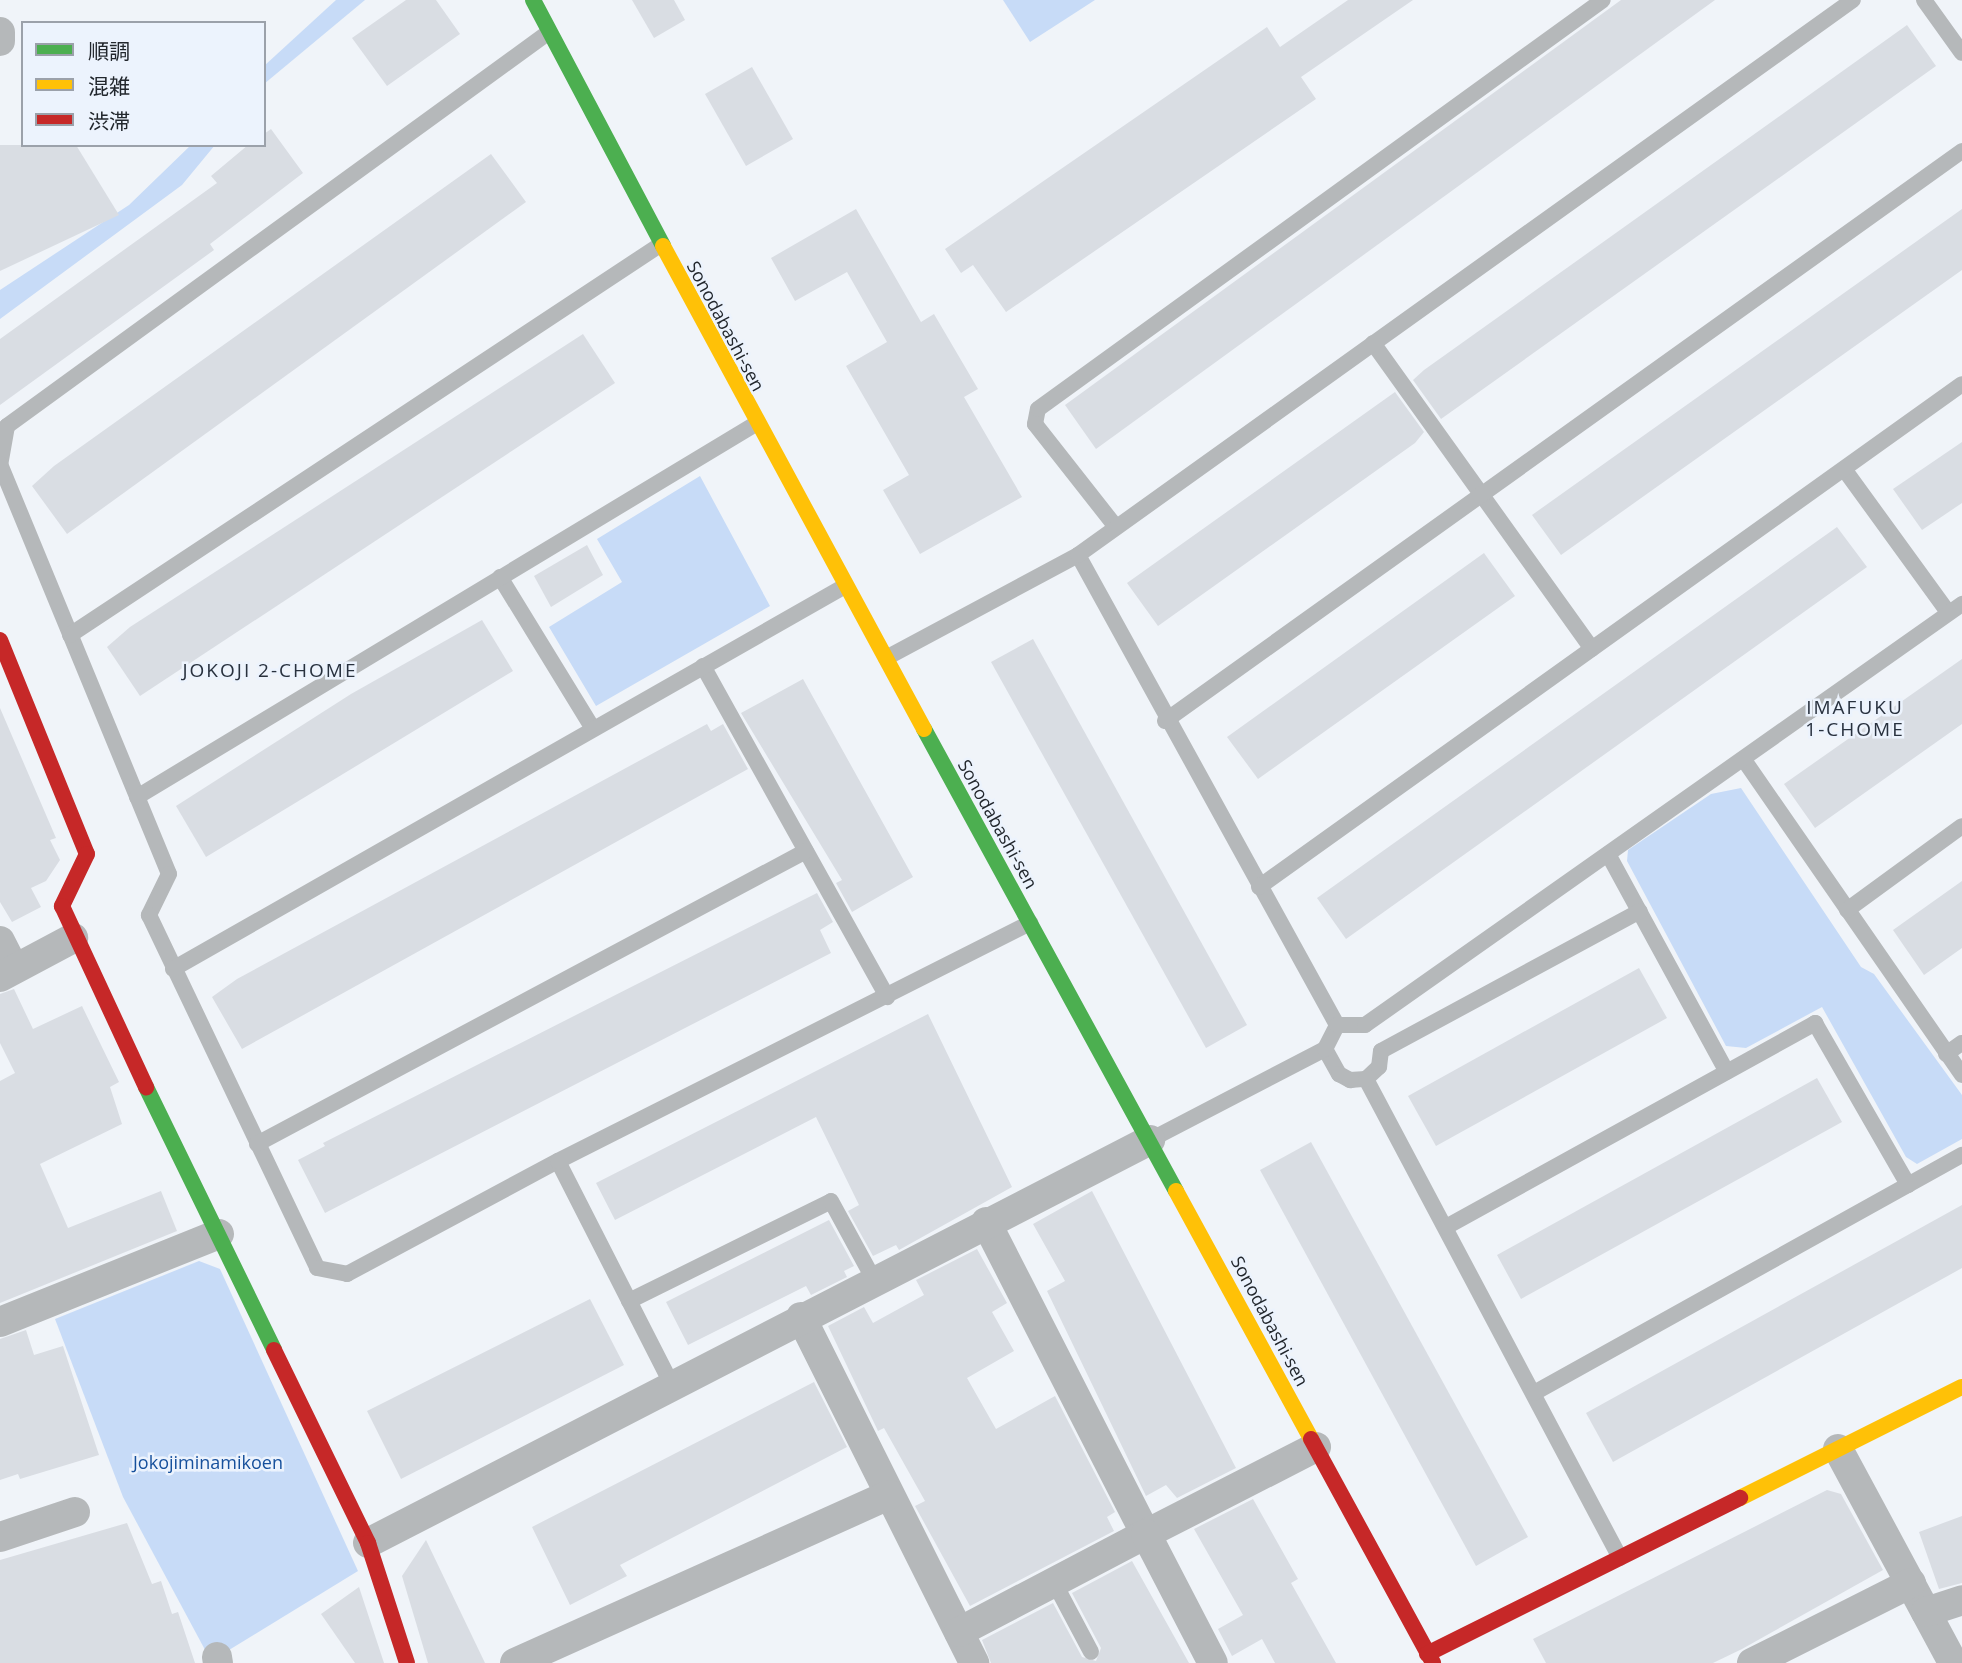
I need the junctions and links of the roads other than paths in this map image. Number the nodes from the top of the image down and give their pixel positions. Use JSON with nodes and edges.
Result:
{"nodes":[{"id":1,"x":533,"y":0,"type":"edge"},
{"id":2,"x":1603,"y":0,"type":"edge"},
{"id":3,"x":1853,"y":0,"type":"edge"},
{"id":4,"x":1924,"y":0,"type":"edge"},
{"id":5,"x":550,"y":31,"type":"junction"},
{"id":6,"x":0,"y":32,"type":"edge"},
{"id":7,"x":0,"y":41,"type":"edge"},
{"id":8,"x":1962,"y":53,"type":"edge"},
{"id":9,"x":1962,"y":151,"type":"edge"},
{"id":10,"x":660,"y":245,"type":"junction"},
{"id":11,"x":1373,"y":343,"type":"junction"},
{"id":12,"x":1962,"y":384,"type":"edge"},
{"id":13,"x":757,"y":424,"type":"junction"},
{"id":14,"x":1844,"y":469,"type":"junction"},
{"id":15,"x":1482,"y":495,"type":"junction"},
{"id":16,"x":1116,"y":527,"type":"junction"},
{"id":17,"x":1078,"y":555,"type":"junction"},
{"id":18,"x":500,"y":577,"type":"junction"},
{"id":19,"x":845,"y":586,"type":"junction"},
{"id":20,"x":1955,"y":608,"type":"edge"},
{"id":21,"x":70,"y":635,"type":"junction"},
{"id":22,"x":0,"y":640,"type":"edge"},
{"id":23,"x":1592,"y":649,"type":"junction"},
{"id":24,"x":886,"y":658,"type":"junction"},
{"id":25,"x":703,"y":666,"type":"junction"},
{"id":26,"x":1166,"y":721,"type":"junction"},
{"id":27,"x":593,"y":729,"type":"junction"},
{"id":28,"x":1744,"y":760,"type":"junction"},
{"id":29,"x":137,"y":797,"type":"junction"},
{"id":30,"x":1962,"y":826,"type":"edge"},
{"id":31,"x":806,"y":851,"type":"junction"},
{"id":32,"x":1608,"y":854,"type":"junction"},
{"id":33,"x":1259,"y":887,"type":"junction"},
{"id":34,"x":1847,"y":910,"type":"junction"},
{"id":35,"x":1640,"y":911,"type":"junction"},
{"id":36,"x":1030,"y":923,"type":"junction"},
{"id":37,"x":73,"y":938,"type":"junction"},
{"id":38,"x":0,"y":942,"type":"edge"},
{"id":39,"x":173,"y":969,"type":"junction"},
{"id":40,"x":7,"y":973,"type":"edge"},
{"id":41,"x":887,"y":997,"type":"junction"},
{"id":42,"x":1365,"y":1025,"type":"junction"},
{"id":43,"x":1336,"y":1026,"type":"junction"},
{"id":44,"x":1962,"y":1043,"type":"edge"},
{"id":45,"x":1325,"y":1049,"type":"junction"},
{"id":46,"x":1381,"y":1051,"type":"junction"},
{"id":47,"x":1946,"y":1054,"type":"junction"},
{"id":48,"x":1727,"y":1072,"type":"junction"},
{"id":49,"x":1962,"y":1075,"type":"edge"},
{"id":50,"x":1366,"y":1079,"type":"junction"},
{"id":51,"x":1150,"y":1140,"type":"junction"},
{"id":52,"x":257,"y":1144,"type":"junction"},
{"id":53,"x":1962,"y":1155,"type":"edge"},
{"id":54,"x":558,"y":1161,"type":"junction"},
{"id":55,"x":1908,"y":1185,"type":"junction"},
{"id":56,"x":986,"y":1222,"type":"junction"},
{"id":57,"x":1446,"y":1227,"type":"junction"},
{"id":58,"x":219,"y":1234,"type":"junction"},
{"id":59,"x":874,"y":1280,"type":"junction"},
{"id":60,"x":629,"y":1301,"type":"junction"},
{"id":61,"x":801,"y":1317,"type":"junction"},
{"id":62,"x":0,"y":1322,"type":"edge"},
{"id":63,"x":672,"y":1385,"type":"junction"},
{"id":64,"x":1962,"y":1387,"type":"edge"},
{"id":65,"x":1534,"y":1393,"type":"junction"},
{"id":66,"x":1316,"y":1447,"type":"junction"},
{"id":67,"x":1838,"y":1449,"type":"junction"},
{"id":68,"x":889,"y":1495,"type":"junction"},
{"id":69,"x":75,"y":1512,"type":"dead end"},
{"id":70,"x":1146,"y":1534,"type":"junction"},
{"id":71,"x":0,"y":1537,"type":"edge"},
{"id":72,"x":368,"y":1543,"type":"junction"},
{"id":73,"x":1620,"y":1558,"type":"junction"},
{"id":74,"x":1054,"y":1582,"type":"junction"},
{"id":75,"x":1910,"y":1584,"type":"junction"},
{"id":76,"x":1962,"y":1600,"type":"edge"},
{"id":77,"x":1926,"y":1612,"type":"junction"},
{"id":78,"x":959,"y":1632,"type":"junction"},
{"id":79,"x":1091,"y":1652,"type":"dead end"},
{"id":80,"x":1430,"y":1658,"type":"edge"},
{"id":81,"x":407,"y":1663,"type":"edge"},
{"id":82,"x":515,"y":1663,"type":"edge"},
{"id":83,"x":974,"y":1663,"type":"edge"},
{"id":84,"x":1213,"y":1663,"type":"edge"},
{"id":85,"x":1752,"y":1663,"type":"edge"},
{"id":86,"x":1953,"y":1663,"type":"edge"}],
"edges":[{"from":1,"to":5,"type":"street","name":"Sonodabashi-sen"},
{"from":2,"to":16,"type":"lane"},
{"from":3,"to":11,"type":"lane"},
{"from":4,"to":8,"type":"lane"},
{"from":5,"to":10,"type":"street","name":"Sonodabashi-sen"},
{"from":5,"to":21,"type":"lane"},
{"from":6,"to":7,"type":"street"},
{"from":9,"to":15,"type":"lane"},
{"from":10,"to":13,"type":"street","name":"Sonodabashi-sen"},
{"from":10,"to":21,"type":"lane"},
{"from":11,"to":15,"type":"lane"},
{"from":11,"to":16,"type":"lane"},
{"from":12,"to":14,"type":"lane"},
{"from":13,"to":18,"type":"lane"},
{"from":13,"to":19,"type":"street","name":"Sonodabashi-sen"},
{"from":14,"to":20,"type":"lane"},
{"from":14,"to":23,"type":"lane"},
{"from":15,"to":23,"type":"lane"},
{"from":15,"to":26,"type":"lane"},
{"from":16,"to":17,"type":"lane"},
{"from":17,"to":24,"type":"lane"},
{"from":17,"to":26,"type":"lane"},
{"from":18,"to":27,"type":"lane"},
{"from":18,"to":29,"type":"lane"},
{"from":19,"to":24,"type":"street","name":"Sonodabashi-sen"},
{"from":19,"to":25,"type":"lane"},
{"from":20,"to":28,"type":"lane"},
{"from":21,"to":29,"type":"lane"},
{"from":22,"to":37,"type":"street"},
{"from":23,"to":33,"type":"lane"},
{"from":24,"to":36,"type":"street","name":"Sonodabashi-sen"},
{"from":25,"to":27,"type":"lane"},
{"from":25,"to":31,"type":"lane"},
{"from":26,"to":33,"type":"lane"},
{"from":27,"to":39,"type":"lane"},
{"from":28,"to":32,"type":"lane"},
{"from":28,"to":34,"type":"lane"},
{"from":29,"to":39,"type":"lane"},
{"from":30,"to":34,"type":"lane"},
{"from":31,"to":41,"type":"lane"},
{"from":31,"to":52,"type":"lane"},
{"from":32,"to":35,"type":"lane"},
{"from":32,"to":42,"type":"lane"},
{"from":33,"to":43,"type":"lane"},
{"from":34,"to":47,"type":"lane"},
{"from":35,"to":46,"type":"lane"},
{"from":35,"to":48,"type":"lane"},
{"from":36,"to":41,"type":"lane"},
{"from":36,"to":51,"type":"street","name":"Sonodabashi-sen"},
{"from":37,"to":40,"type":"street"},
{"from":37,"to":58,"type":"street"},
{"from":38,"to":40,"type":"street"},
{"from":39,"to":52,"type":"lane"},
{"from":41,"to":54,"type":"lane"},
{"from":42,"to":43,"type":"lane"},
{"from":42,"to":46,"type":"lane"},
{"from":43,"to":45,"type":"lane"},
{"from":44,"to":47,"type":"lane"},
{"from":45,"to":50,"type":"lane"},
{"from":45,"to":51,"type":"lane"},
{"from":46,"to":50,"type":"lane"},
{"from":47,"to":49,"type":"lane"},
{"from":48,"to":55,"type":"lane"},
{"from":48,"to":57,"type":"lane"},
{"from":50,"to":57,"type":"lane"},
{"from":51,"to":56,"type":"street"},
{"from":51,"to":66,"type":"street","name":"Sonodabashi-sen"},
{"from":52,"to":54,"type":"lane"},
{"from":53,"to":55,"type":"lane"},
{"from":54,"to":60,"type":"lane"},
{"from":55,"to":65,"type":"lane"},
{"from":56,"to":59,"type":"street"},
{"from":56,"to":70,"type":"street"},
{"from":57,"to":65,"type":"lane"},
{"from":58,"to":62,"type":"street"},
{"from":58,"to":72,"type":"street"},
{"from":59,"to":60,"type":"lane"},
{"from":59,"to":61,"type":"street"},
{"from":60,"to":63,"type":"lane"},
{"from":61,"to":63,"type":"street"},
{"from":61,"to":68,"type":"street"},
{"from":63,"to":72,"type":"street"},
{"from":64,"to":67,"type":"street"},
{"from":65,"to":73,"type":"lane"},
{"from":66,"to":70,"type":"street"},
{"from":66,"to":80,"type":"street","name":"Sonodabashi-sen"},
{"from":67,"to":73,"type":"street"},
{"from":67,"to":75,"type":"street"},
{"from":68,"to":78,"type":"street"},
{"from":68,"to":82,"type":"street"},
{"from":69,"to":71,"type":"street"},
{"from":70,"to":74,"type":"street"},
{"from":70,"to":84,"type":"street"},
{"from":72,"to":81,"type":"street"},
{"from":73,"to":80,"type":"street"},
{"from":74,"to":78,"type":"street"},
{"from":74,"to":79,"type":"lane"},
{"from":75,"to":77,"type":"street"},
{"from":75,"to":85,"type":"street"},
{"from":76,"to":77,"type":"street"},
{"from":77,"to":86,"type":"street"},
{"from":78,"to":83,"type":"street"}]}
